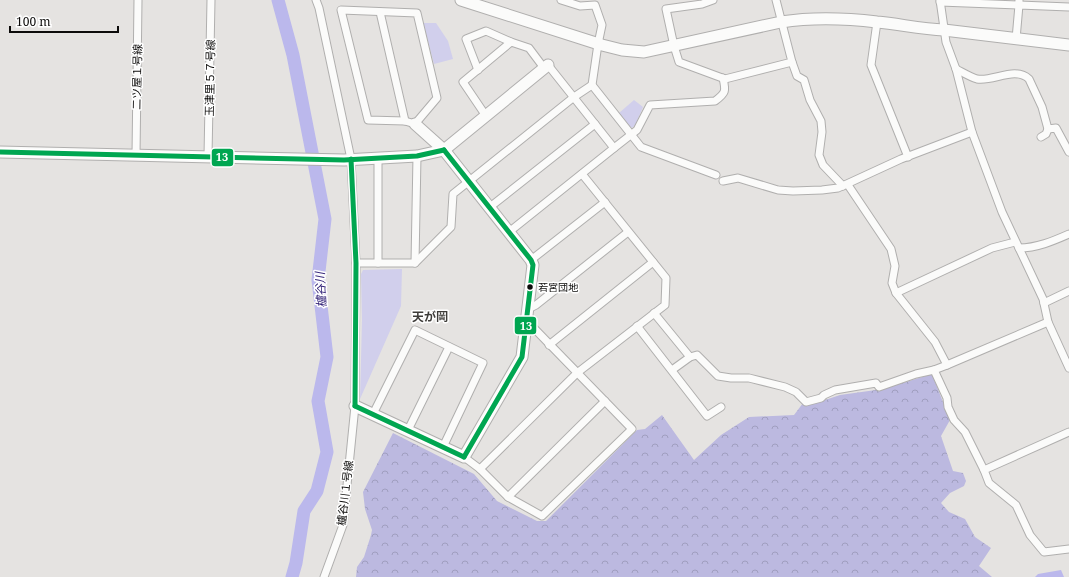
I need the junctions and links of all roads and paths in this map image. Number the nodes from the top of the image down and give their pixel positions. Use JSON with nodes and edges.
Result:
{"nodes":[{"id":1,"x":138,"y":0,"type":"edge"},
{"id":2,"x":211,"y":0,"type":"edge"},
{"id":3,"x":316,"y":0,"type":"edge"},
{"id":4,"x":461,"y":0,"type":"edge"},
{"id":5,"x":561,"y":0,"type":"edge"},
{"id":6,"x":712,"y":0,"type":"edge"},
{"id":7,"x":776,"y":0,"type":"edge"},
{"id":8,"x":940,"y":1,"type":"edge"},
{"id":9,"x":965,"y":2,"type":"edge"},
{"id":10,"x":993,"y":2,"type":"edge"},
{"id":11,"x":1019,"y":2,"type":"edge"},
{"id":12,"x":581,"y":3,"type":"edge"},
{"id":13,"x":1069,"y":7,"type":"edge"},
{"id":14,"x":380,"y":12,"type":"junction"},
{"id":15,"x":781,"y":22,"type":"junction"},
{"id":16,"x":876,"y":22,"type":"junction"},
{"id":17,"x":944,"y":30,"type":"junction"},
{"id":18,"x":1016,"y":38,"type":"junction"},
{"id":19,"x":511,"y":42,"type":"junction"},
{"id":20,"x":598,"y":44,"type":"junction"},
{"id":21,"x":1069,"y":44,"type":"edge"},
{"id":22,"x":674,"y":46,"type":"junction"},
{"id":23,"x":792,"y":62,"type":"junction"},
{"id":24,"x":546,"y":67,"type":"junction"},
{"id":25,"x":956,"y":69,"type":"junction"},
{"id":26,"x":478,"y":70,"type":"junction"},
{"id":27,"x":723,"y":78,"type":"junction"},
{"id":28,"x":592,"y":85,"type":"junction"},
{"id":29,"x":574,"y":97,"type":"junction"},
{"id":30,"x":486,"y":116,"type":"junction"},
{"id":31,"x":410,"y":123,"type":"junction"},
{"id":32,"x":595,"y":124,"type":"junction"},
{"id":33,"x":1048,"y":129,"type":"junction"},
{"id":34,"x":972,"y":132,"type":"junction"},
{"id":35,"x":632,"y":135,"type":"junction"},
{"id":36,"x":1041,"y":137,"type":"dead end"},
{"id":37,"x":614,"y":148,"type":"junction"},
{"id":38,"x":444,"y":150,"type":"junction"},
{"id":39,"x":0,"y":152,"type":"edge"},
{"id":40,"x":1069,"y":152,"type":"edge"},
{"id":41,"x":136,"y":155,"type":"junction"},
{"id":42,"x":208,"y":156,"type":"junction"},
{"id":43,"x":417,"y":156,"type":"junction"},
{"id":44,"x":908,"y":157,"type":"junction"},
{"id":45,"x":378,"y":158,"type":"junction"},
{"id":46,"x":348,"y":159,"type":"junction"},
{"id":47,"x":582,"y":174,"type":"junction"},
{"id":48,"x":716,"y":175,"type":"dead end"},
{"id":49,"x":469,"y":181,"type":"junction"},
{"id":50,"x":723,"y":181,"type":"dead end"},
{"id":51,"x":845,"y":186,"type":"junction"},
{"id":52,"x":605,"y":202,"type":"junction"},
{"id":53,"x":490,"y":207,"type":"junction"},
{"id":54,"x":509,"y":232,"type":"junction"},
{"id":55,"x":628,"y":232,"type":"junction"},
{"id":56,"x":1069,"y":234,"type":"edge"},
{"id":57,"x":1017,"y":245,"type":"junction"},
{"id":58,"x":531,"y":260,"type":"junction"},
{"id":59,"x":653,"y":262,"type":"junction"},
{"id":60,"x":356,"y":263,"type":"junction"},
{"id":61,"x":378,"y":263,"type":"junction"},
{"id":62,"x":415,"y":263,"type":"junction"},
{"id":63,"x":1069,"y":291,"type":"edge"},
{"id":64,"x":896,"y":293,"type":"junction"},
{"id":65,"x":1044,"y":303,"type":"junction"},
{"id":66,"x":528,"y":309,"type":"junction"},
{"id":67,"x":654,"y":313,"type":"junction"},
{"id":68,"x":527,"y":321,"type":"junction"},
{"id":69,"x":1048,"y":322,"type":"junction"},
{"id":70,"x":637,"y":326,"type":"junction"},
{"id":71,"x":550,"y":345,"type":"junction"},
{"id":72,"x":449,"y":347,"type":"junction"},
{"id":73,"x":690,"y":358,"type":"junction"},
{"id":74,"x":947,"y":365,"type":"junction"},
{"id":75,"x":1069,"y":368,"type":"edge"},
{"id":76,"x":672,"y":370,"type":"junction"},
{"id":77,"x":934,"y":370,"type":"junction"},
{"id":78,"x":577,"y":374,"type":"junction"},
{"id":79,"x":604,"y":402,"type":"junction"},
{"id":80,"x":355,"y":406,"type":"junction"},
{"id":81,"x":721,"y":407,"type":"dead end"},
{"id":82,"x":373,"y":414,"type":"junction"},
{"id":83,"x":408,"y":430,"type":"junction"},
{"id":84,"x":1069,"y":432,"type":"edge"},
{"id":85,"x":443,"y":447,"type":"junction"},
{"id":86,"x":464,"y":457,"type":"junction"},
{"id":87,"x":480,"y":470,"type":"junction"},
{"id":88,"x":984,"y":470,"type":"junction"},
{"id":89,"x":508,"y":497,"type":"junction"},
{"id":90,"x":1069,"y":549,"type":"edge"},
{"id":91,"x":324,"y":577,"type":"edge"}],
"edges":[{"from":1,"to":41,"type":"street","name":"二ツ屋１号線"},
{"from":2,"to":42,"type":"street","name":"玉津里５７号線"},
{"from":3,"to":46,"type":"street","name":"櫨谷川１号線"},
{"from":4,"to":20,"type":"street"},
{"from":5,"to":12,"type":"street"},
{"from":6,"to":22,"type":"street"},
{"from":7,"to":15,"type":"street"},
{"from":8,"to":9,"type":"street"},
{"from":8,"to":17,"type":"street"},
{"from":9,"to":10,"type":"street"},
{"from":10,"to":11,"type":"street"},
{"from":11,"to":13,"type":"street"},
{"from":11,"to":18,"type":"street"},
{"from":12,"to":20,"type":"street"},
{"from":14,"to":31,"type":"street"},
{"from":14,"to":31,"type":"street"},
{"from":14,"to":31,"type":"street"},
{"from":15,"to":16,"type":"street"},
{"from":15,"to":22,"type":"street"},
{"from":15,"to":23,"type":"street"},
{"from":16,"to":17,"type":"street"},
{"from":16,"to":44,"type":"street"},
{"from":17,"to":18,"type":"street"},
{"from":17,"to":25,"type":"street"},
{"from":18,"to":21,"type":"street"},
{"from":19,"to":24,"type":"street"},
{"from":19,"to":26,"type":"street"},
{"from":19,"to":26,"type":"street"},
{"from":20,"to":22,"type":"street"},
{"from":20,"to":28,"type":"street"},
{"from":22,"to":27,"type":"street"},
{"from":23,"to":27,"type":"street"},
{"from":23,"to":51,"type":"street"},
{"from":24,"to":29,"type":"street"},
{"from":24,"to":30,"type":"street"},
{"from":25,"to":33,"type":"street"},
{"from":25,"to":34,"type":"street"},
{"from":26,"to":30,"type":"street"},
{"from":27,"to":35,"type":"street"},
{"from":28,"to":29,"type":"street"},
{"from":28,"to":35,"type":"street"},
{"from":29,"to":32,"type":"street"},
{"from":29,"to":49,"type":"street"},
{"from":30,"to":38,"type":"street"},
{"from":31,"to":38,"type":"street"},
{"from":32,"to":37,"type":"street"},
{"from":32,"to":53,"type":"street"},
{"from":33,"to":36,"type":"street"},
{"from":33,"to":40,"type":"street"},
{"from":34,"to":44,"type":"street"},
{"from":34,"to":57,"type":"street"},
{"from":35,"to":37,"type":"street"},
{"from":35,"to":48,"type":"street"},
{"from":37,"to":47,"type":"street"},
{"from":38,"to":43,"type":"street"},
{"from":38,"to":49,"type":"street"},
{"from":39,"to":41,"type":"street"},
{"from":41,"to":42,"type":"street"},
{"from":42,"to":46,"type":"street"},
{"from":43,"to":45,"type":"street"},
{"from":43,"to":62,"type":"street"},
{"from":44,"to":51,"type":"street"},
{"from":45,"to":46,"type":"street"},
{"from":45,"to":61,"type":"street"},
{"from":46,"to":60,"type":"street","name":"櫨谷川１号線"},
{"from":47,"to":52,"type":"street"},
{"from":47,"to":54,"type":"street"},
{"from":49,"to":53,"type":"street"},
{"from":49,"to":62,"type":"street"},
{"from":50,"to":51,"type":"street"},
{"from":51,"to":64,"type":"street"},
{"from":52,"to":55,"type":"street"},
{"from":52,"to":58,"type":"street"},
{"from":53,"to":54,"type":"street"},
{"from":54,"to":58,"type":"street"},
{"from":55,"to":59,"type":"street"},
{"from":55,"to":66,"type":"street"},
{"from":56,"to":57,"type":"street"},
{"from":57,"to":64,"type":"street"},
{"from":57,"to":65,"type":"street"},
{"from":58,"to":66,"type":"street"},
{"from":59,"to":67,"type":"street"},
{"from":59,"to":71,"type":"street"},
{"from":60,"to":61,"type":"street"},
{"from":60,"to":80,"type":"street","name":"櫨谷川１号線"},
{"from":61,"to":62,"type":"street"},
{"from":63,"to":65,"type":"street"},
{"from":64,"to":74,"type":"street"},
{"from":65,"to":69,"type":"street"},
{"from":66,"to":68,"type":"street"},
{"from":67,"to":70,"type":"street"},
{"from":67,"to":73,"type":"street"},
{"from":68,"to":71,"type":"street"},
{"from":68,"to":86,"type":"street"},
{"from":69,"to":74,"type":"street"},
{"from":69,"to":75,"type":"street"},
{"from":70,"to":76,"type":"street"},
{"from":70,"to":78,"type":"street"},
{"from":71,"to":78,"type":"street"},
{"from":72,"to":82,"type":"street"},
{"from":72,"to":83,"type":"street"},
{"from":72,"to":85,"type":"street"},
{"from":73,"to":76,"type":"street"},
{"from":73,"to":77,"type":"street"},
{"from":74,"to":77,"type":"street"},
{"from":76,"to":81,"type":"street"},
{"from":77,"to":88,"type":"street"},
{"from":78,"to":79,"type":"street"},
{"from":78,"to":87,"type":"street"},
{"from":79,"to":89,"type":"street"},
{"from":79,"to":89,"type":"street"},
{"from":80,"to":82,"type":"street"},
{"from":80,"to":91,"type":"street","name":"櫨谷川１号線"},
{"from":82,"to":83,"type":"street"},
{"from":83,"to":85,"type":"street"},
{"from":84,"to":88,"type":"street"},
{"from":85,"to":86,"type":"street"},
{"from":86,"to":87,"type":"street"},
{"from":87,"to":89,"type":"street"},
{"from":88,"to":90,"type":"street"}]}
